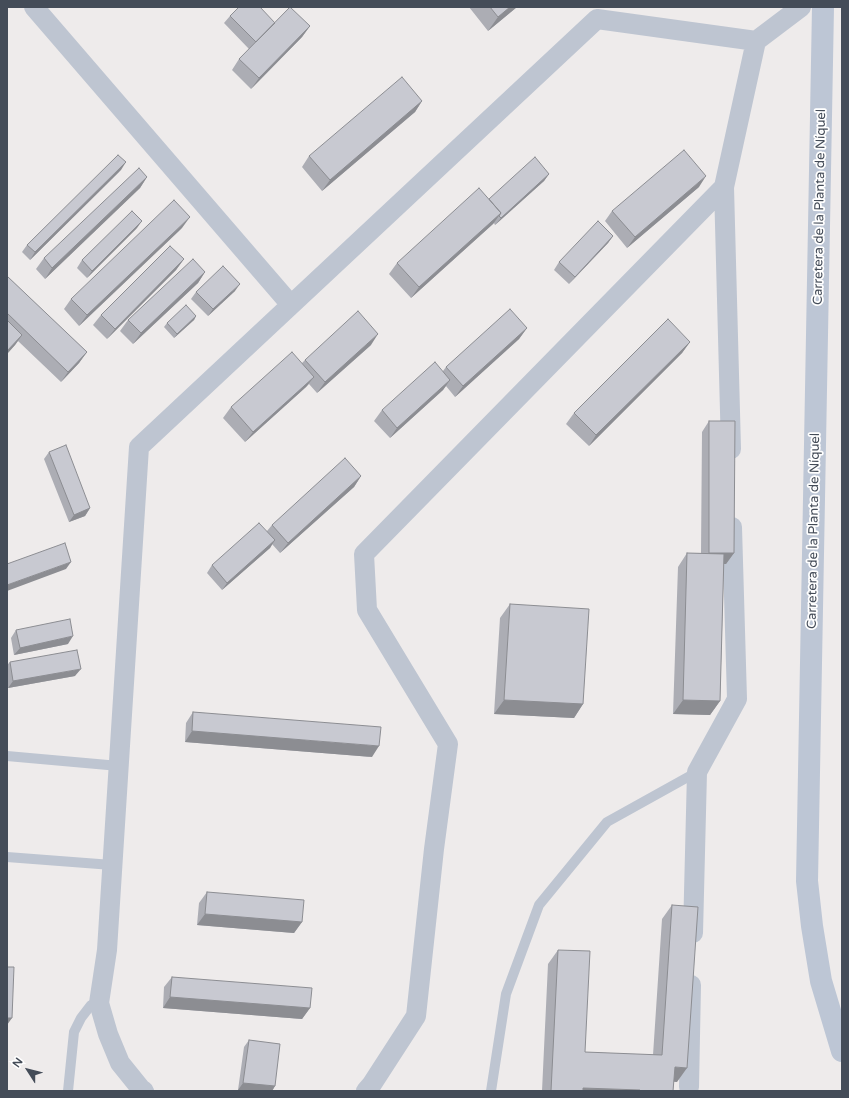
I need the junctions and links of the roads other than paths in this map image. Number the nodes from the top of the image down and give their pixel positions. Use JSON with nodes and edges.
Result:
{"nodes":[{"id":1,"x":34,"y":7,"type":"edge"},
{"id":2,"x":801,"y":7,"type":"edge"},
{"id":3,"x":823,"y":7,"type":"edge"},
{"id":4,"x":756,"y":41,"type":"junction"},
{"id":5,"x":724,"y":187,"type":"junction"},
{"id":6,"x":291,"y":305,"type":"junction"},
{"id":7,"x":731,"y":467,"type":"edge"},
{"id":8,"x":732,"y":507,"type":"edge"},
{"id":9,"x":7,"y":756,"type":"edge"},
{"id":10,"x":119,"y":766,"type":"junction"},
{"id":11,"x":697,"y":772,"type":"junction"},
{"id":12,"x":7,"y":857,"type":"edge"},
{"id":13,"x":112,"y":865,"type":"junction"},
{"id":14,"x":99,"y":1003,"type":"junction"},
{"id":15,"x":842,"y":1051,"type":"edge"},
{"id":16,"x":689,"y":1087,"type":"dead end"},
{"id":17,"x":68,"y":1091,"type":"edge"},
{"id":18,"x":144,"y":1091,"type":"edge"},
{"id":19,"x":366,"y":1091,"type":"edge"},
{"id":20,"x":491,"y":1091,"type":"edge"}],
"edges":[{"from":1,"to":6,"type":"street"},
{"from":2,"to":4,"type":"street"},
{"from":3,"to":15,"type":"street","name":"Carretera de la Planta de Níquel"},
{"from":4,"to":5,"type":"street"},
{"from":4,"to":6,"type":"street"},
{"from":5,"to":7,"type":"street"},
{"from":5,"to":19,"type":"street"},
{"from":6,"to":10,"type":"street"},
{"from":8,"to":11,"type":"street"},
{"from":9,"to":10,"type":"lane"},
{"from":10,"to":13,"type":"street"},
{"from":11,"to":16,"type":"street"},
{"from":11,"to":20,"type":"lane"},
{"from":12,"to":13,"type":"lane"},
{"from":13,"to":14,"type":"street"},
{"from":14,"to":17,"type":"lane"},
{"from":14,"to":18,"type":"street"}]}
